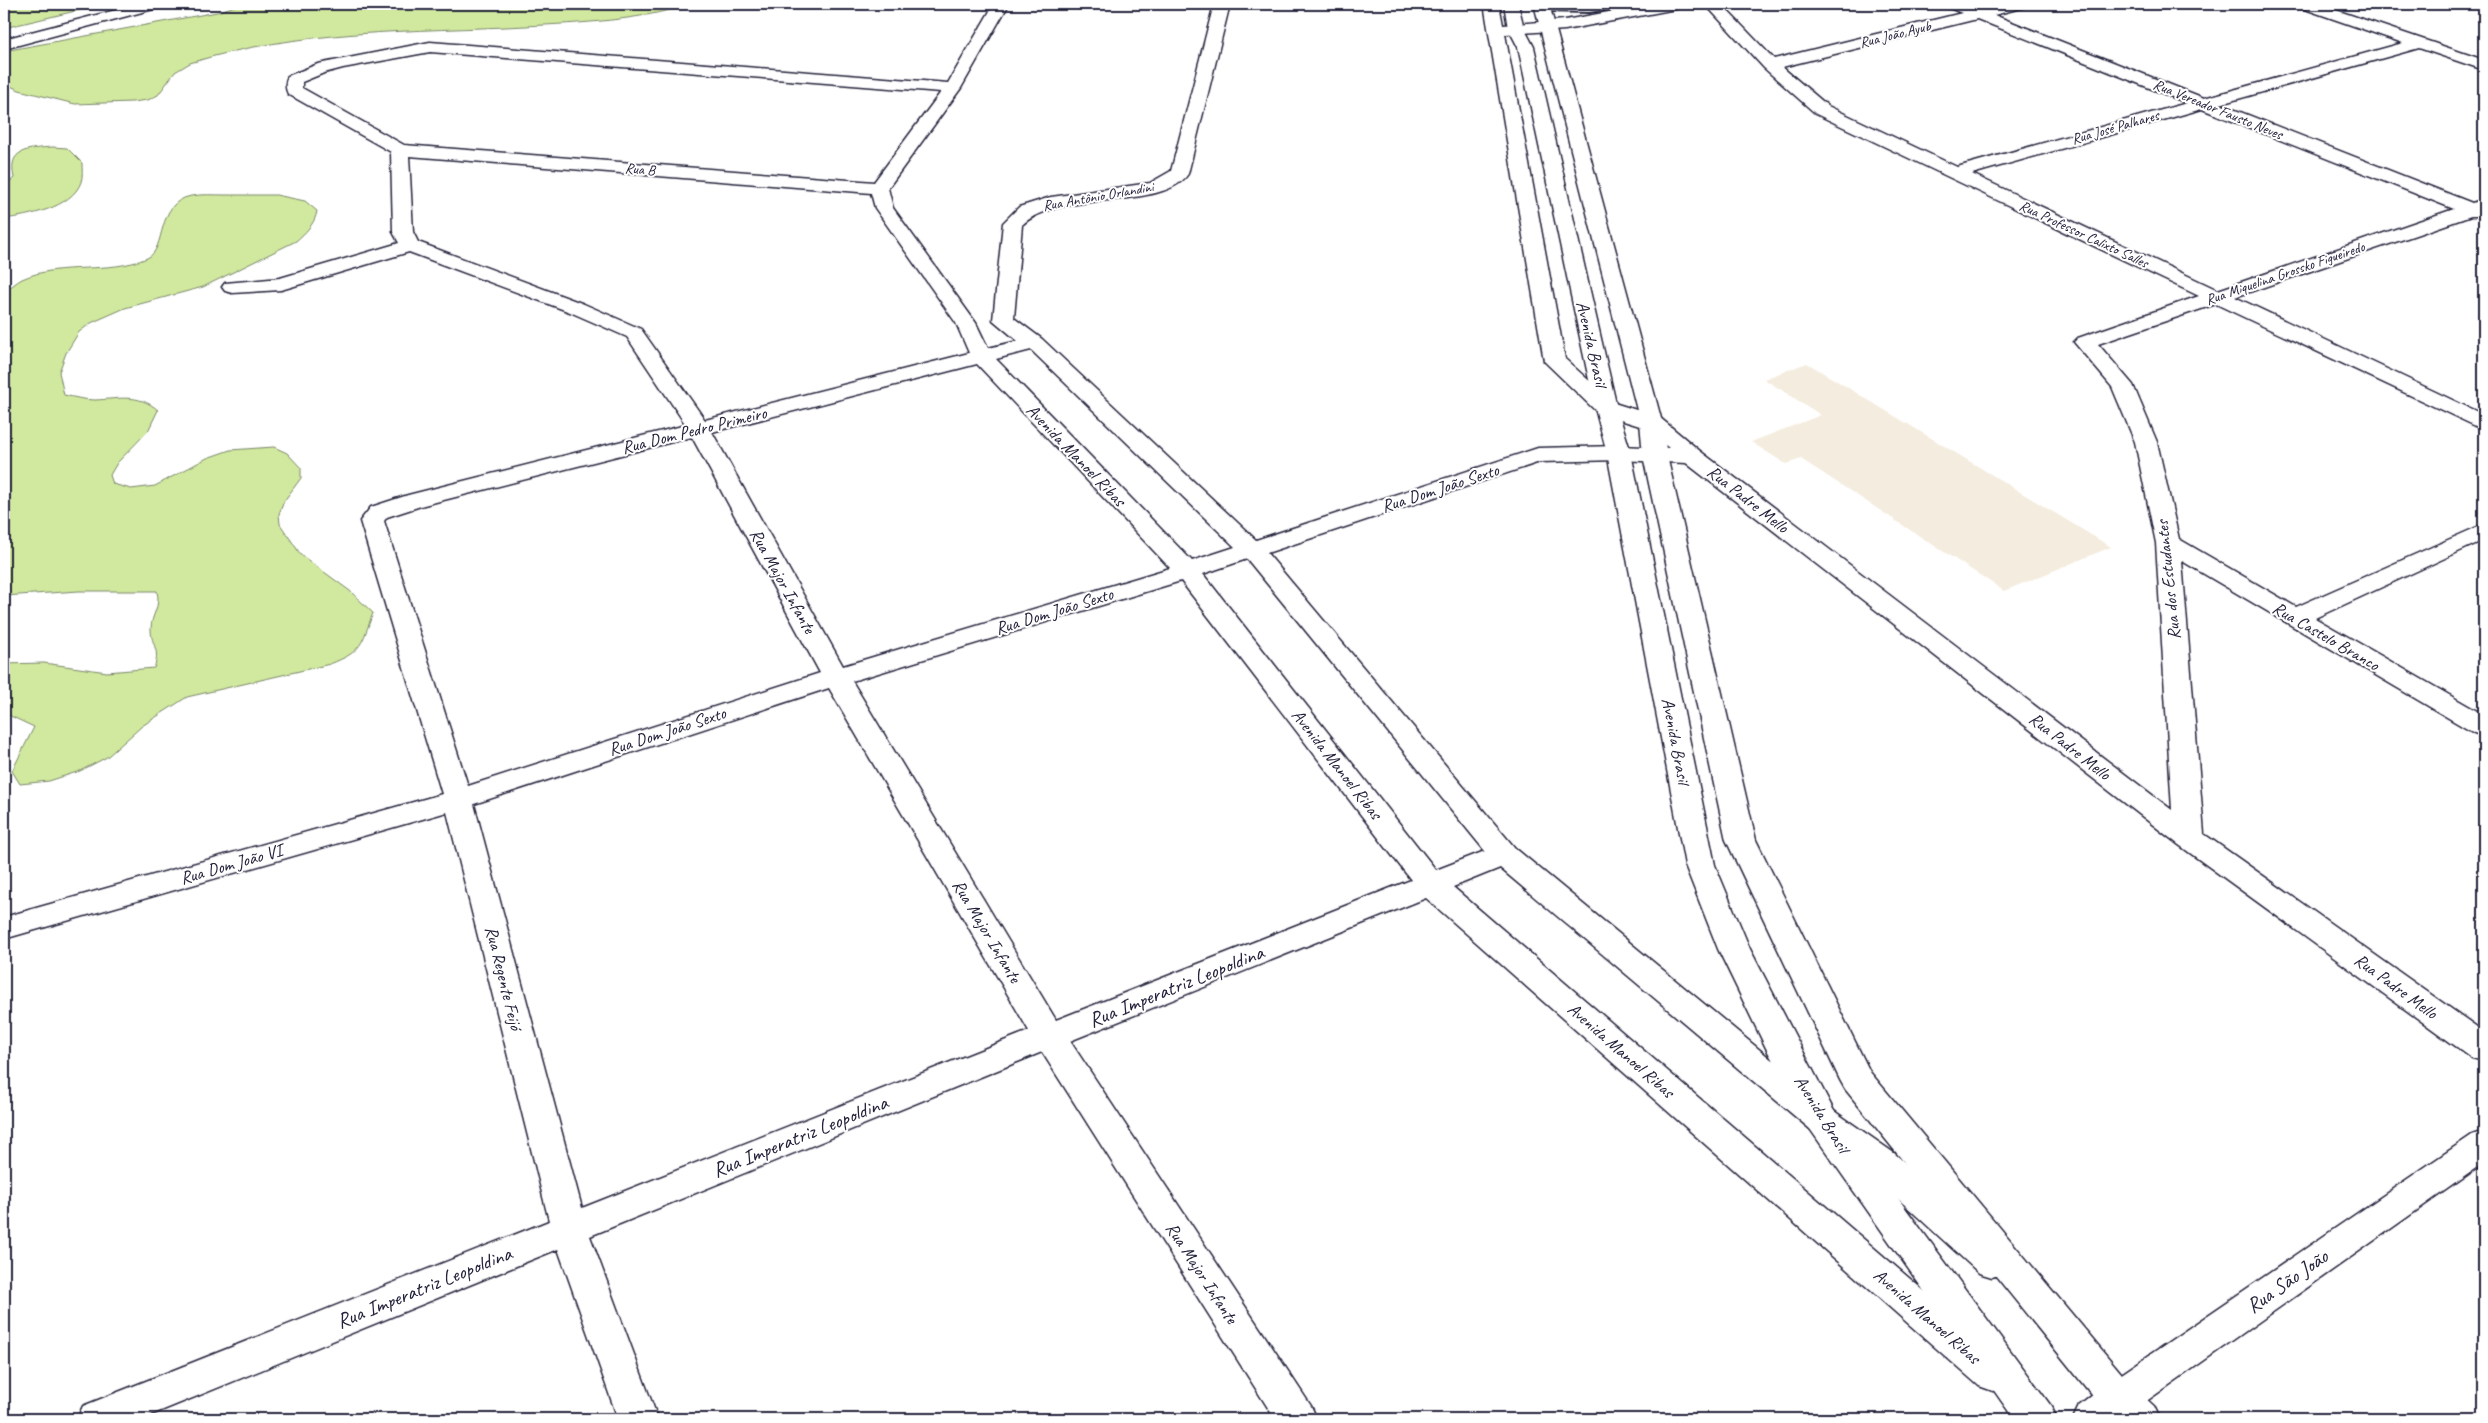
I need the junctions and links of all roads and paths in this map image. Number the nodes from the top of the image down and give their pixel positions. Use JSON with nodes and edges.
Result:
{"nodes":[{"id":1,"x":156,"y":4,"type":"edge"},
{"id":2,"x":1000,"y":4,"type":"edge"},
{"id":3,"x":1222,"y":4,"type":"edge"},
{"id":4,"x":1492,"y":4,"type":"edge"},
{"id":5,"x":1630,"y":4,"type":"edge"},
{"id":6,"x":1676,"y":4,"type":"edge"},
{"id":7,"x":1713,"y":4,"type":"edge"},
{"id":8,"x":1952,"y":4,"type":"edge"},
{"id":9,"x":2020,"y":4,"type":"edge"},
{"id":10,"x":2304,"y":4,"type":"edge"},
{"id":11,"x":1977,"y":14,"type":"junction"},
{"id":12,"x":1547,"y":22,"type":"edge"},
{"id":13,"x":1513,"y":27,"type":"edge"},
{"id":14,"x":2419,"y":43,"type":"junction"},
{"id":15,"x":4,"y":44,"type":"edge"},
{"id":16,"x":1770,"y":65,"type":"junction"},
{"id":17,"x":2484,"y":65,"type":"edge"},
{"id":18,"x":953,"y":88,"type":"junction"},
{"id":19,"x":2202,"y":103,"type":"junction"},
{"id":20,"x":400,"y":150,"type":"junction"},
{"id":21,"x":1955,"y":173,"type":"junction"},
{"id":22,"x":879,"y":188,"type":"junction"},
{"id":23,"x":2480,"y":210,"type":"edge"},
{"id":24,"x":410,"y":246,"type":"junction"},
{"id":25,"x":232,"y":288,"type":"dead end"},
{"id":26,"x":2217,"y":296,"type":"junction"},
{"id":27,"x":1003,"y":320,"type":"junction"},
{"id":28,"x":966,"y":323,"type":"junction"},
{"id":29,"x":2085,"y":342,"type":"joint"},
{"id":30,"x":1035,"y":343,"type":"junction"},
{"id":31,"x":981,"y":356,"type":"junction"},
{"id":32,"x":1606,"y":408,"type":"junction"},
{"id":33,"x":1651,"y":422,"type":"junction"},
{"id":34,"x":2484,"y":423,"type":"edge"},
{"id":35,"x":699,"y":428,"type":"junction"},
{"id":36,"x":1619,"y":453,"type":"junction"},
{"id":37,"x":1655,"y":456,"type":"junction"},
{"id":38,"x":1692,"y":456,"type":"junction"},
{"id":39,"x":2484,"y":531,"type":"edge"},
{"id":40,"x":378,"y":535,"type":"joint"},
{"id":41,"x":2168,"y":544,"type":"junction"},
{"id":42,"x":1252,"y":550,"type":"junction"},
{"id":43,"x":1187,"y":571,"type":"junction"},
{"id":44,"x":2294,"y":617,"type":"junction"},
{"id":45,"x":836,"y":677,"type":"junction"},
{"id":46,"x":2484,"y":727,"type":"edge"},
{"id":47,"x":458,"y":799,"type":"junction"},
{"id":48,"x":2189,"y":838,"type":"junction"},
{"id":49,"x":1504,"y":855,"type":"junction"},
{"id":50,"x":1431,"y":885,"type":"junction"},
{"id":51,"x":4,"y":928,"type":"edge"},
{"id":52,"x":1049,"y":1036,"type":"junction"},
{"id":53,"x":2484,"y":1049,"type":"edge"},
{"id":54,"x":1822,"y":1120,"type":"junction"},
{"id":55,"x":2484,"y":1145,"type":"edge"},
{"id":56,"x":569,"y":1229,"type":"junction"},
{"id":57,"x":2049,"y":1313,"type":"junction"},
{"id":58,"x":2030,"y":1410,"type":"edge"},
{"id":59,"x":2117,"y":1412,"type":"edge"},
{"id":60,"x":97,"y":1419,"type":"edge"},
{"id":61,"x":638,"y":1419,"type":"edge"},
{"id":62,"x":1297,"y":1419,"type":"edge"}],
"edges":[{"from":1,"to":15,"type":"main road"},
{"from":2,"to":18,"type":"main road"},
{"from":3,"to":27,"type":"main road","name":"Rua Antônio Orlandini"},
{"from":4,"to":13,"type":"main road"},
{"from":5,"to":12,"type":"lane"},
{"from":6,"to":12,"type":"main road"},
{"from":7,"to":16,"type":"main road","name":"Rua Professor Calixto Salles"},
{"from":8,"to":11,"type":"main road","name":"Rua Vereador Fausto Neves"},
{"from":9,"to":11,"type":"main road","name":"Rua João Ayub"},
{"from":10,"to":14,"type":"main road"},
{"from":11,"to":16,"type":"main road","name":"Rua João Ayub"},
{"from":11,"to":19,"type":"main road","name":"Rua Vereador Fausto Neves"},
{"from":12,"to":13,"type":"main road"},
{"from":12,"to":13,"type":"main road"},
{"from":12,"to":33,"type":"main road","name":"Avenida Brasil"},
{"from":13,"to":32,"type":"main road","name":"Avenida Brasil"},
{"from":13,"to":32,"type":"main road"},
{"from":14,"to":17,"type":"main road"},
{"from":14,"to":19,"type":"main road","name":"Rua José Palhares"},
{"from":16,"to":21,"type":"main road","name":"Rua Professor Calixto Salles"},
{"from":18,"to":20,"type":"main road"},
{"from":18,"to":22,"type":"main road"},
{"from":19,"to":21,"type":"main road","name":"Rua José Palhares"},
{"from":19,"to":23,"type":"main road","name":"Rua Vereador Fausto Neves"},
{"from":20,"to":22,"type":"main road","name":"Rua B"},
{"from":20,"to":24,"type":"main road"},
{"from":21,"to":26,"type":"main road","name":"Rua Professor Calixto Salles"},
{"from":22,"to":28,"type":"main road","name":"Avenida Manoel Ribas"},
{"from":23,"to":26,"type":"main road","name":"Rua Miquelina Grossko Figueiredo"},
{"from":24,"to":25,"type":"main road"},
{"from":24,"to":35,"type":"main road","name":"Rua Major Infante"},
{"from":26,"to":29,"type":"main road","name":"Rua Miquelina Grossko Figueiredo"},
{"from":26,"to":34,"type":"main road","name":"Rua Professor Calixto Salles"},
{"from":27,"to":28,"type":"main road"},
{"from":27,"to":30,"type":"main road"},
{"from":28,"to":31,"type":"main road","name":"Avenida Manoel Ribas"},
{"from":29,"to":41,"type":"main road","name":"Rua dos Estudantes"},
{"from":30,"to":31,"type":"main road","name":"Rua Dom Pedro Primeiro"},
{"from":30,"to":42,"type":"main road"},
{"from":31,"to":35,"type":"main road","name":"Rua Dom Pedro Primeiro"},
{"from":31,"to":43,"type":"main road","name":"Avenida Manoel Ribas"},
{"from":32,"to":33,"type":"main road"},
{"from":32,"to":36,"type":"main road","name":"Avenida Brasil"},
{"from":33,"to":37,"type":"main road","name":"Avenida Brasil"},
{"from":33,"to":38,"type":"main road"},
{"from":35,"to":40,"type":"main road","name":"Rua Dom Pedro Primeiro"},
{"from":35,"to":45,"type":"main road","name":"Rua Major Infante"},
{"from":36,"to":37,"type":"main road","name":"Rua Dom João Sexto"},
{"from":36,"to":42,"type":"main road","name":"Rua Dom João Sexto"},
{"from":36,"to":54,"type":"main road","name":"Avenida Brasil"},
{"from":37,"to":38,"type":"main road","name":"Rua Padre Mello"},
{"from":37,"to":57,"type":"main road","name":"Avenida Brasil"},
{"from":38,"to":48,"type":"main road","name":"Rua Padre Mello"},
{"from":39,"to":44,"type":"main road"},
{"from":40,"to":47,"type":"main road","name":"Rua Regente Feijó"},
{"from":41,"to":44,"type":"main road","name":"Rua Castelo Branco"},
{"from":41,"to":48,"type":"main road","name":"Rua dos Estudantes"},
{"from":42,"to":43,"type":"main road","name":"Rua Dom João Sexto"},
{"from":42,"to":49,"type":"main road"},
{"from":43,"to":45,"type":"main road","name":"Rua Dom João Sexto"},
{"from":43,"to":50,"type":"main road","name":"Avenida Manoel Ribas"},
{"from":44,"to":46,"type":"main road","name":"Rua Castelo Branco"},
{"from":45,"to":47,"type":"main road","name":"Rua Dom João Sexto"},
{"from":45,"to":52,"type":"main road","name":"Rua Major Infante"},
{"from":47,"to":51,"type":"main road","name":"Rua Dom João VI"},
{"from":47,"to":56,"type":"main road","name":"Rua Regente Feijó"},
{"from":48,"to":53,"type":"main road","name":"Rua Padre Mello"},
{"from":49,"to":50,"type":"main road","name":"Rua Imperatriz Leopoldina"},
{"from":49,"to":54,"type":"main road"},
{"from":50,"to":52,"type":"main road","name":"Rua Imperatriz Leopoldina"},
{"from":50,"to":58,"type":"main road","name":"Avenida Manoel Ribas"},
{"from":52,"to":56,"type":"main road","name":"Rua Imperatriz Leopoldina"},
{"from":52,"to":62,"type":"main road","name":"Rua Major Infante"},
{"from":54,"to":57,"type":"main road"},
{"from":54,"to":58,"type":"main road","name":"Avenida Brasil"},
{"from":55,"to":59,"type":"main road","name":"Rua São João"},
{"from":56,"to":60,"type":"main road","name":"Rua Imperatriz Leopoldina"},
{"from":56,"to":61,"type":"main road","name":"Rua Regente Feijó"},
{"from":57,"to":59,"type":"main road"}]}
